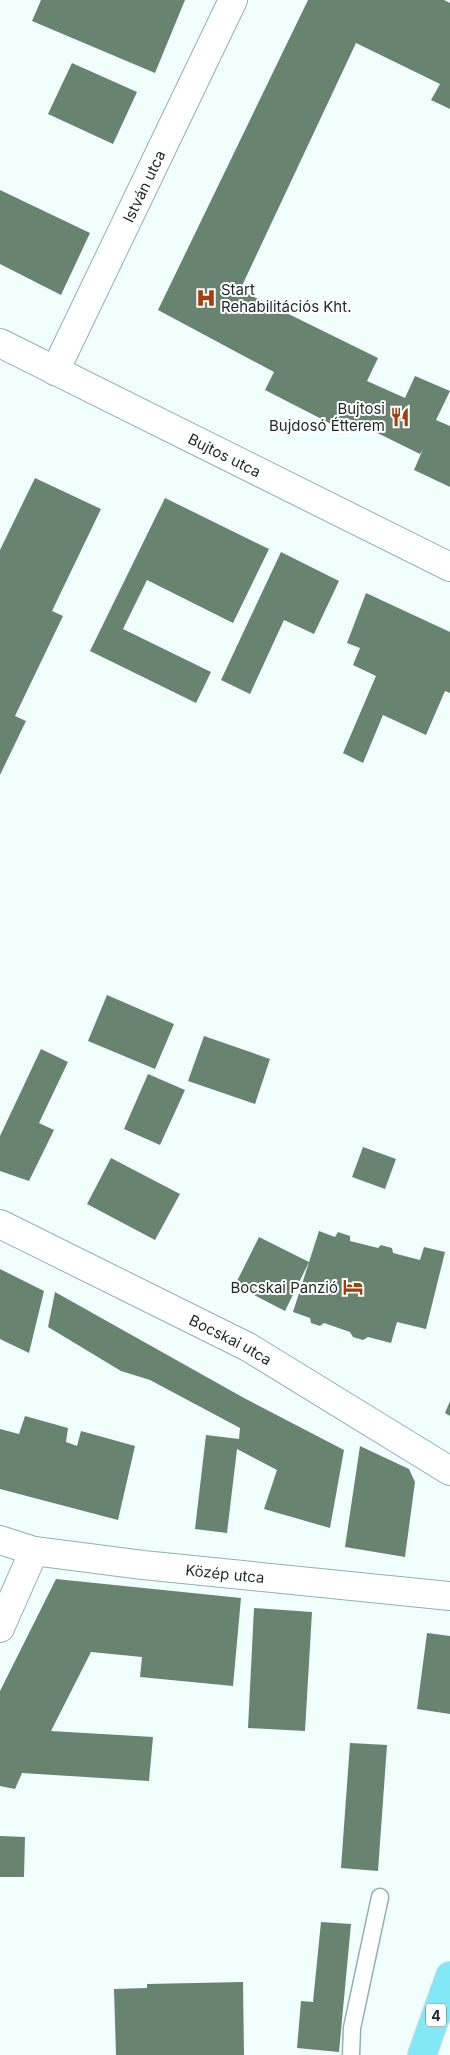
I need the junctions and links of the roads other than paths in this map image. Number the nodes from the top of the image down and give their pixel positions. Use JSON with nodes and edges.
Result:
{"nodes":[{"id":1,"x":233,"y":0,"type":"edge"},
{"id":2,"x":0,"y":343,"type":"edge"},
{"id":3,"x":55,"y":371,"type":"junction"},
{"id":4,"x":450,"y":567,"type":"edge"},
{"id":5,"x":0,"y":1224,"type":"edge"},
{"id":6,"x":450,"y":1472,"type":"edge"},
{"id":7,"x":0,"y":1540,"type":"edge"},
{"id":8,"x":34,"y":1551,"type":"junction"},
{"id":9,"x":450,"y":1596,"type":"edge"},
{"id":10,"x":0,"y":1628,"type":"edge"},
{"id":11,"x":380,"y":1897,"type":"dead end"},
{"id":12,"x":450,"y":1976,"type":"edge"},
{"id":13,"x":351,"y":2055,"type":"edge"},
{"id":14,"x":422,"y":2055,"type":"edge"}],
"edges":[{"from":1,"to":3,"type":"street","name":"István utca"},
{"from":2,"to":3,"type":"street","name":"Bujtos utca"},
{"from":3,"to":4,"type":"street","name":"Bujtos utca"},
{"from":5,"to":6,"type":"street","name":"Bocskai utca"},
{"from":7,"to":8,"type":"street","name":"Közép utca"},
{"from":8,"to":9,"type":"street","name":"Közép utca"},
{"from":8,"to":10,"type":"street"},
{"from":11,"to":13,"type":"lane"},
{"from":12,"to":14,"type":"main road","number":"4"}]}
